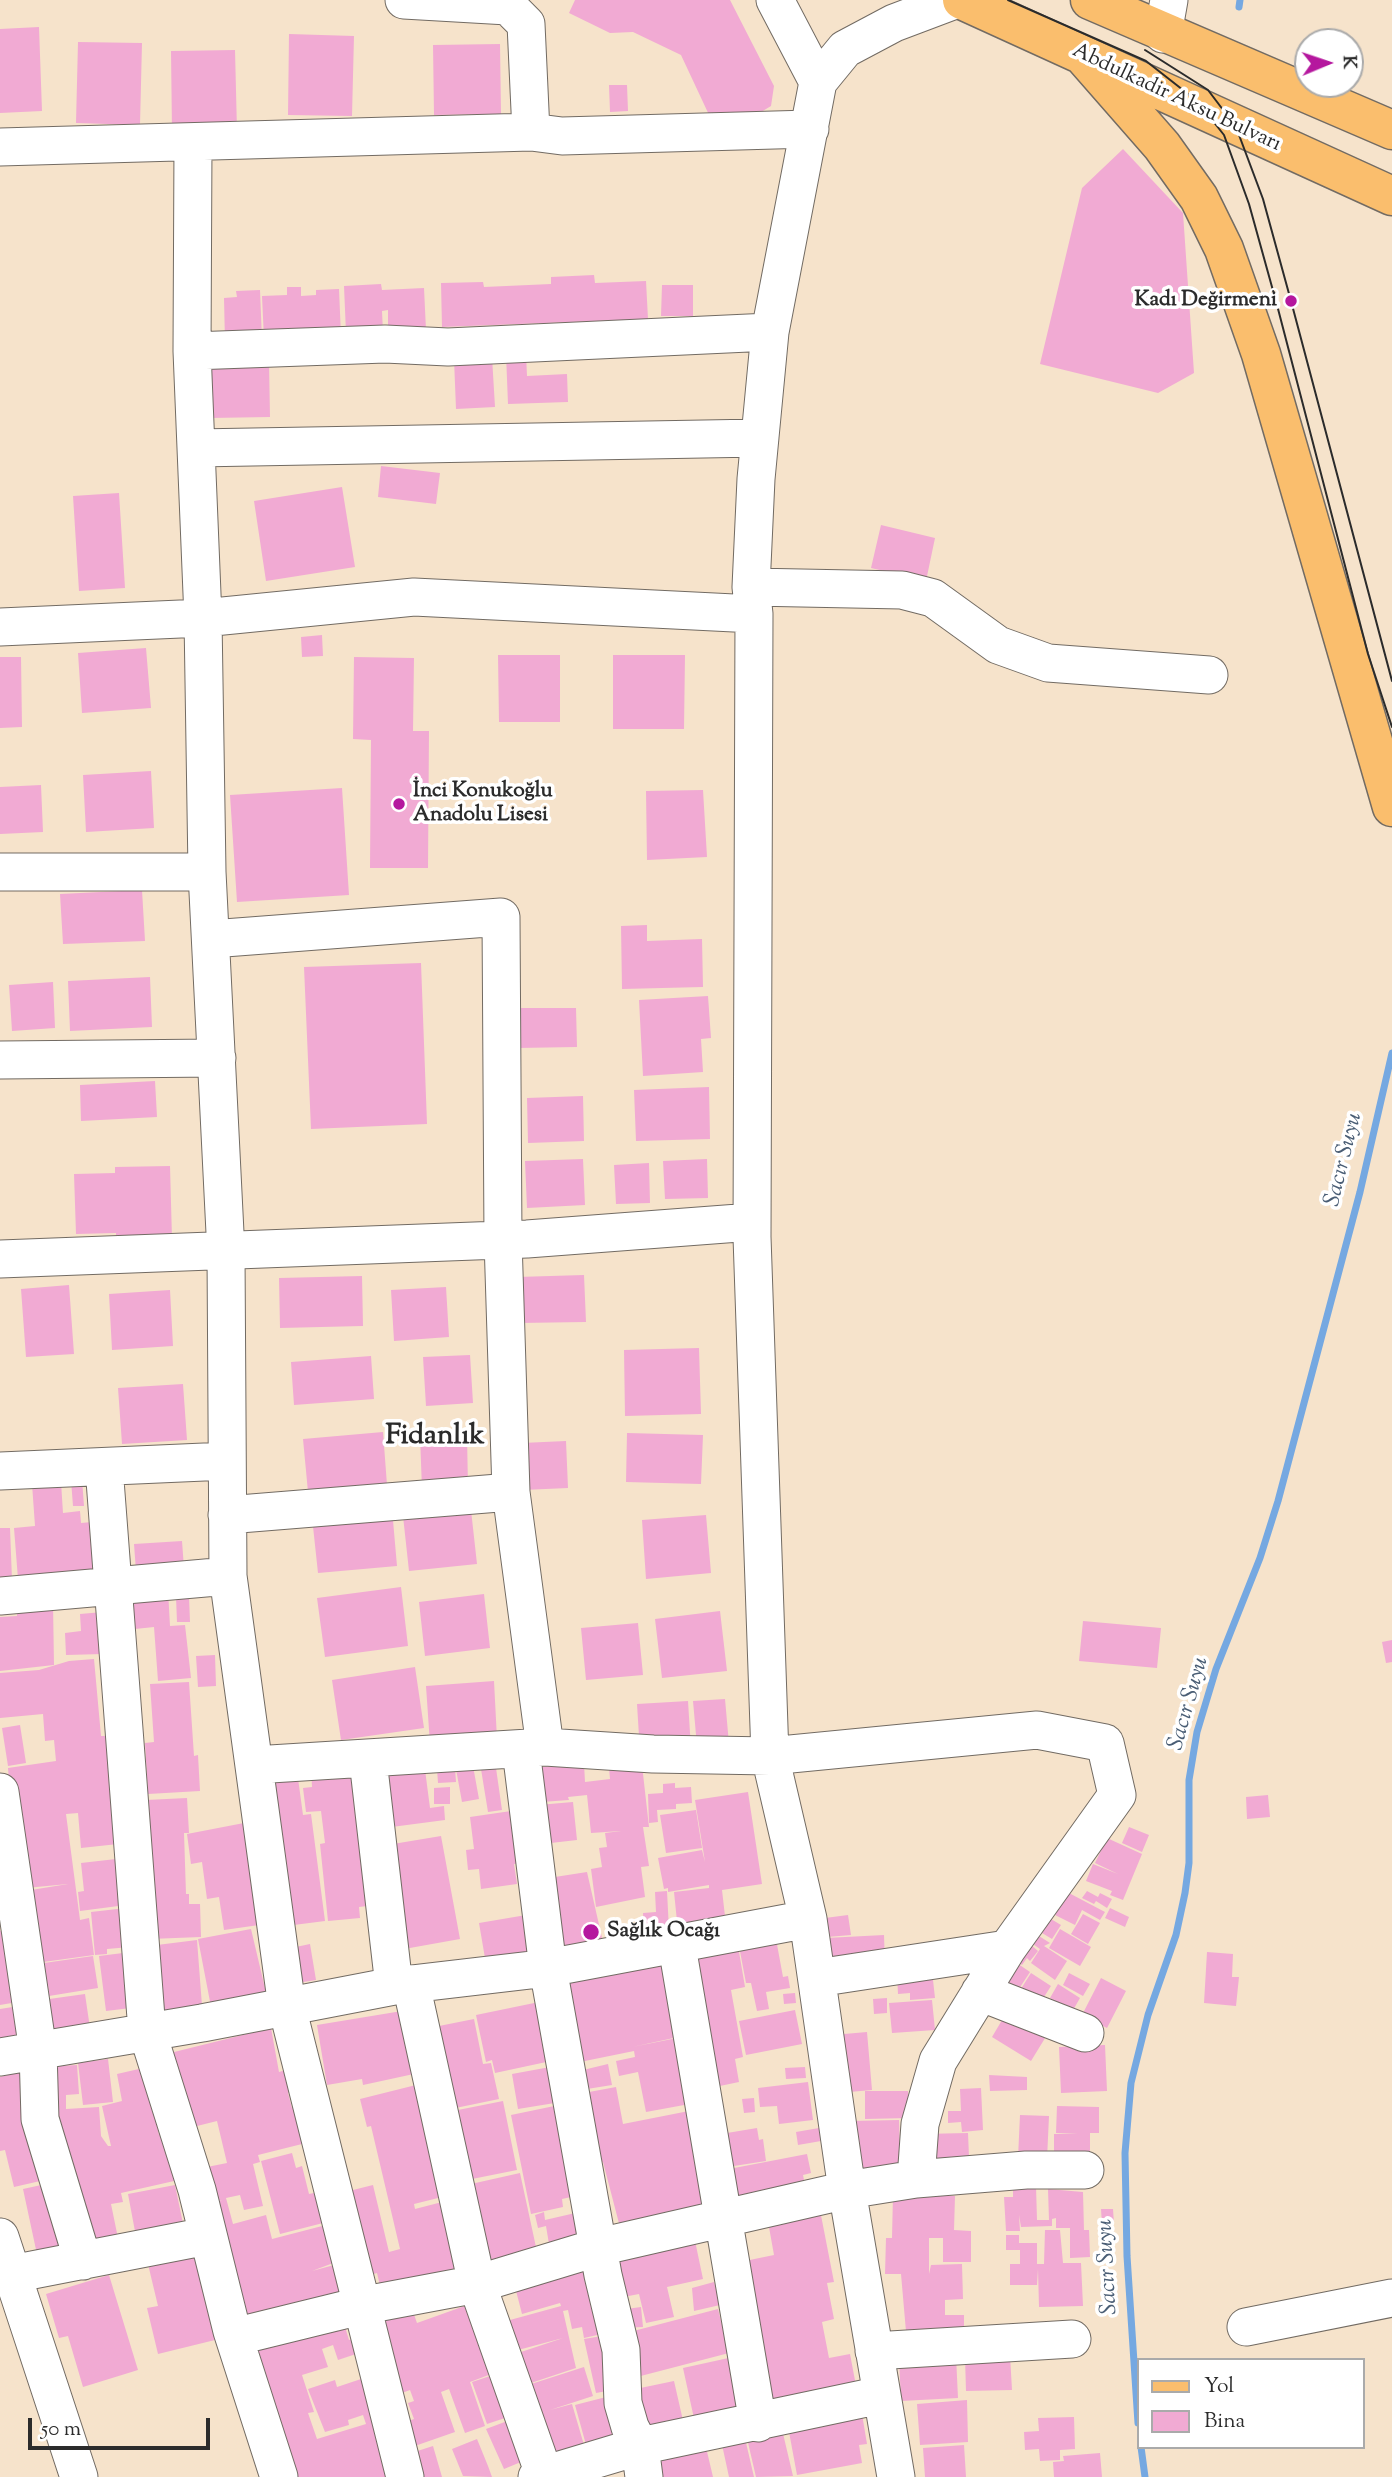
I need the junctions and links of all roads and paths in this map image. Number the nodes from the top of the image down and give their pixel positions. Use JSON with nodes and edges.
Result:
{"nodes":[{"id":1,"x":404,"y":0,"type":"edge"},
{"id":2,"x":775,"y":0,"type":"edge"},
{"id":3,"x":955,"y":0,"type":"edge"},
{"id":4,"x":962,"y":0,"type":"edge"},
{"id":5,"x":1090,"y":0,"type":"edge"},
{"id":6,"x":1166,"y":17,"type":"edge"},
{"id":7,"x":1085,"y":58,"type":"junction"},
{"id":8,"x":818,"y":82,"type":"junction"},
{"id":9,"x":810,"y":129,"type":"junction"},
{"id":10,"x":1392,"y":130,"type":"edge"},
{"id":11,"x":531,"y":132,"type":"junction"},
{"id":12,"x":193,"y":144,"type":"junction"},
{"id":13,"x":0,"y":147,"type":"edge"},
{"id":14,"x":1392,"y":196,"type":"edge"},
{"id":15,"x":770,"y":332,"type":"junction"},
{"id":16,"x":192,"y":351,"type":"junction"},
{"id":17,"x":760,"y":438,"type":"junction"},
{"id":18,"x":196,"y":448,"type":"junction"},
{"id":19,"x":752,"y":600,"type":"junction"},
{"id":20,"x":203,"y":618,"type":"junction"},
{"id":21,"x":0,"y":627,"type":"edge"},
{"id":22,"x":1209,"y":675,"type":"dead end"},
{"id":23,"x":1392,"y":807,"type":"edge"},
{"id":24,"x":0,"y":872,"type":"edge"},
{"id":25,"x":207,"y":872,"type":"junction"},
{"id":26,"x":211,"y":939,"type":"junction"},
{"id":27,"x":217,"y":1058,"type":"junction"},
{"id":28,"x":0,"y":1060,"type":"edge"},
{"id":29,"x":752,"y":1222,"type":"junction"},
{"id":30,"x":503,"y":1240,"type":"junction"},
{"id":31,"x":226,"y":1253,"type":"junction"},
{"id":32,"x":0,"y":1259,"type":"edge"},
{"id":33,"x":227,"y":1461,"type":"junction"},
{"id":34,"x":104,"y":1467,"type":"junction"},
{"id":35,"x":0,"y":1471,"type":"edge"},
{"id":36,"x":511,"y":1492,"type":"junction"},
{"id":37,"x":228,"y":1515,"type":"junction"},
{"id":38,"x":228,"y":1576,"type":"junction"},
{"id":39,"x":112,"y":1586,"type":"junction"},
{"id":40,"x":0,"y":1596,"type":"edge"},
{"id":41,"x":533,"y":1748,"type":"junction"},
{"id":42,"x":770,"y":1756,"type":"junction"},
{"id":43,"x":368,"y":1760,"type":"junction"},
{"id":44,"x":254,"y":1765,"type":"junction"},
{"id":45,"x":0,"y":1792,"type":"edge"},
{"id":46,"x":808,"y":1919,"type":"junction"},
{"id":47,"x":677,"y":1946,"type":"junction"},
{"id":48,"x":1007,"y":1949,"type":"junction"},
{"id":49,"x":548,"y":1968,"type":"junction"},
{"id":50,"x":817,"y":1978,"type":"junction"},
{"id":51,"x":402,"y":1985,"type":"junction"},
{"id":52,"x":980,"y":1992,"type":"junction"},
{"id":53,"x":287,"y":2007,"type":"junction"},
{"id":54,"x":147,"y":2031,"type":"junction"},
{"id":55,"x":1085,"y":2033,"type":"dead end"},
{"id":56,"x":38,"y":2051,"type":"junction"},
{"id":57,"x":0,"y":2057,"type":"edge"},
{"id":58,"x":1085,"y":2170,"type":"dead end"},
{"id":59,"x":916,"y":2179,"type":"junction"},
{"id":60,"x":847,"y":2190,"type":"junction"},
{"id":61,"x":724,"y":2216,"type":"junction"},
{"id":62,"x":207,"y":2236,"type":"junction"},
{"id":63,"x":0,"y":2237,"type":"edge"},
{"id":64,"x":598,"y":2247,"type":"junction"},
{"id":65,"x":83,"y":2261,"type":"junction"},
{"id":66,"x":12,"y":2274,"type":"junction"},
{"id":67,"x":477,"y":2284,"type":"junction"},
{"id":68,"x":1392,"y":2298,"type":"edge"},
{"id":69,"x":360,"y":2306,"type":"junction"},
{"id":70,"x":1246,"y":2327,"type":"dead end"},
{"id":71,"x":234,"y":2337,"type":"junction"},
{"id":72,"x":1072,"y":2339,"type":"dead end"},
{"id":73,"x":874,"y":2351,"type":"junction"},
{"id":74,"x":881,"y":2395,"type":"junction"},
{"id":75,"x":758,"y":2423,"type":"junction"},
{"id":76,"x":642,"y":2461,"type":"edge"},
{"id":77,"x":542,"y":2476,"type":"edge"},
{"id":78,"x":79,"y":2477,"type":"edge"},
{"id":79,"x":279,"y":2477,"type":"edge"},
{"id":80,"x":405,"y":2477,"type":"edge"},
{"id":81,"x":896,"y":2477,"type":"edge"}],
"edges":[{"from":1,"to":11,"type":"street"},
{"from":2,"to":8,"type":"street"},
{"from":3,"to":8,"type":"street"},
{"from":4,"to":7,"type":"main road","name":"Abdulkadir Aksu Bulvarı"},
{"from":5,"to":6,"type":"main road"},
{"from":6,"to":10,"type":"main road"},
{"from":7,"to":14,"type":"main road","name":"Abdulkadir Aksu Bulvarı"},
{"from":7,"to":23,"type":"main road"},
{"from":8,"to":9,"type":"street"},
{"from":9,"to":11,"type":"street"},
{"from":9,"to":15,"type":"street"},
{"from":11,"to":12,"type":"street"},
{"from":12,"to":13,"type":"street"},
{"from":12,"to":16,"type":"street"},
{"from":15,"to":16,"type":"street"},
{"from":15,"to":17,"type":"street"},
{"from":16,"to":18,"type":"street"},
{"from":17,"to":18,"type":"street"},
{"from":17,"to":19,"type":"street"},
{"from":18,"to":20,"type":"street"},
{"from":19,"to":20,"type":"street"},
{"from":19,"to":22,"type":"street"},
{"from":19,"to":29,"type":"street"},
{"from":20,"to":21,"type":"street"},
{"from":20,"to":25,"type":"street"},
{"from":24,"to":25,"type":"street"},
{"from":25,"to":26,"type":"street"},
{"from":26,"to":27,"type":"street"},
{"from":26,"to":30,"type":"street"},
{"from":27,"to":28,"type":"street"},
{"from":27,"to":31,"type":"street"},
{"from":29,"to":30,"type":"street"},
{"from":29,"to":42,"type":"street"},
{"from":30,"to":31,"type":"street"},
{"from":30,"to":36,"type":"street"},
{"from":31,"to":32,"type":"street"},
{"from":31,"to":33,"type":"street"},
{"from":33,"to":34,"type":"street"},
{"from":33,"to":37,"type":"street"},
{"from":34,"to":35,"type":"street"},
{"from":34,"to":39,"type":"street"},
{"from":36,"to":37,"type":"street"},
{"from":36,"to":41,"type":"street"},
{"from":37,"to":38,"type":"street"},
{"from":38,"to":39,"type":"street"},
{"from":38,"to":44,"type":"street"},
{"from":39,"to":40,"type":"street"},
{"from":39,"to":54,"type":"street"},
{"from":41,"to":42,"type":"street"},
{"from":41,"to":43,"type":"street"},
{"from":41,"to":49,"type":"street"},
{"from":42,"to":46,"type":"street"},
{"from":42,"to":48,"type":"street"},
{"from":43,"to":44,"type":"street"},
{"from":43,"to":51,"type":"street"},
{"from":44,"to":53,"type":"street"},
{"from":45,"to":56,"type":"street"},
{"from":46,"to":47,"type":"street"},
{"from":46,"to":50,"type":"street"},
{"from":47,"to":49,"type":"street"},
{"from":47,"to":61,"type":"street"},
{"from":48,"to":50,"type":"street"},
{"from":48,"to":52,"type":"street"},
{"from":49,"to":51,"type":"street"},
{"from":49,"to":64,"type":"street"},
{"from":50,"to":60,"type":"street"},
{"from":51,"to":53,"type":"street"},
{"from":51,"to":67,"type":"street"},
{"from":52,"to":55,"type":"street"},
{"from":52,"to":59,"type":"street"},
{"from":53,"to":54,"type":"street"},
{"from":53,"to":69,"type":"street"},
{"from":54,"to":56,"type":"street"},
{"from":54,"to":62,"type":"street"},
{"from":56,"to":57,"type":"street"},
{"from":56,"to":65,"type":"street"},
{"from":58,"to":59,"type":"street"},
{"from":59,"to":60,"type":"street"},
{"from":60,"to":61,"type":"street"},
{"from":60,"to":73,"type":"street"},
{"from":61,"to":64,"type":"street"},
{"from":61,"to":75,"type":"street"},
{"from":62,"to":65,"type":"street"},
{"from":62,"to":71,"type":"street"},
{"from":63,"to":66,"type":"street"},
{"from":64,"to":67,"type":"street"},
{"from":64,"to":76,"type":"street"},
{"from":65,"to":66,"type":"street"},
{"from":66,"to":78,"type":"street"},
{"from":67,"to":69,"type":"street"},
{"from":67,"to":77,"type":"street"},
{"from":68,"to":70,"type":"street"},
{"from":69,"to":71,"type":"street"},
{"from":69,"to":80,"type":"street"},
{"from":71,"to":79,"type":"street"},
{"from":72,"to":73,"type":"street"},
{"from":73,"to":74,"type":"street"},
{"from":74,"to":75,"type":"street"},
{"from":74,"to":81,"type":"street"},
{"from":75,"to":76,"type":"street"},
{"from":76,"to":77,"type":"street"}]}
